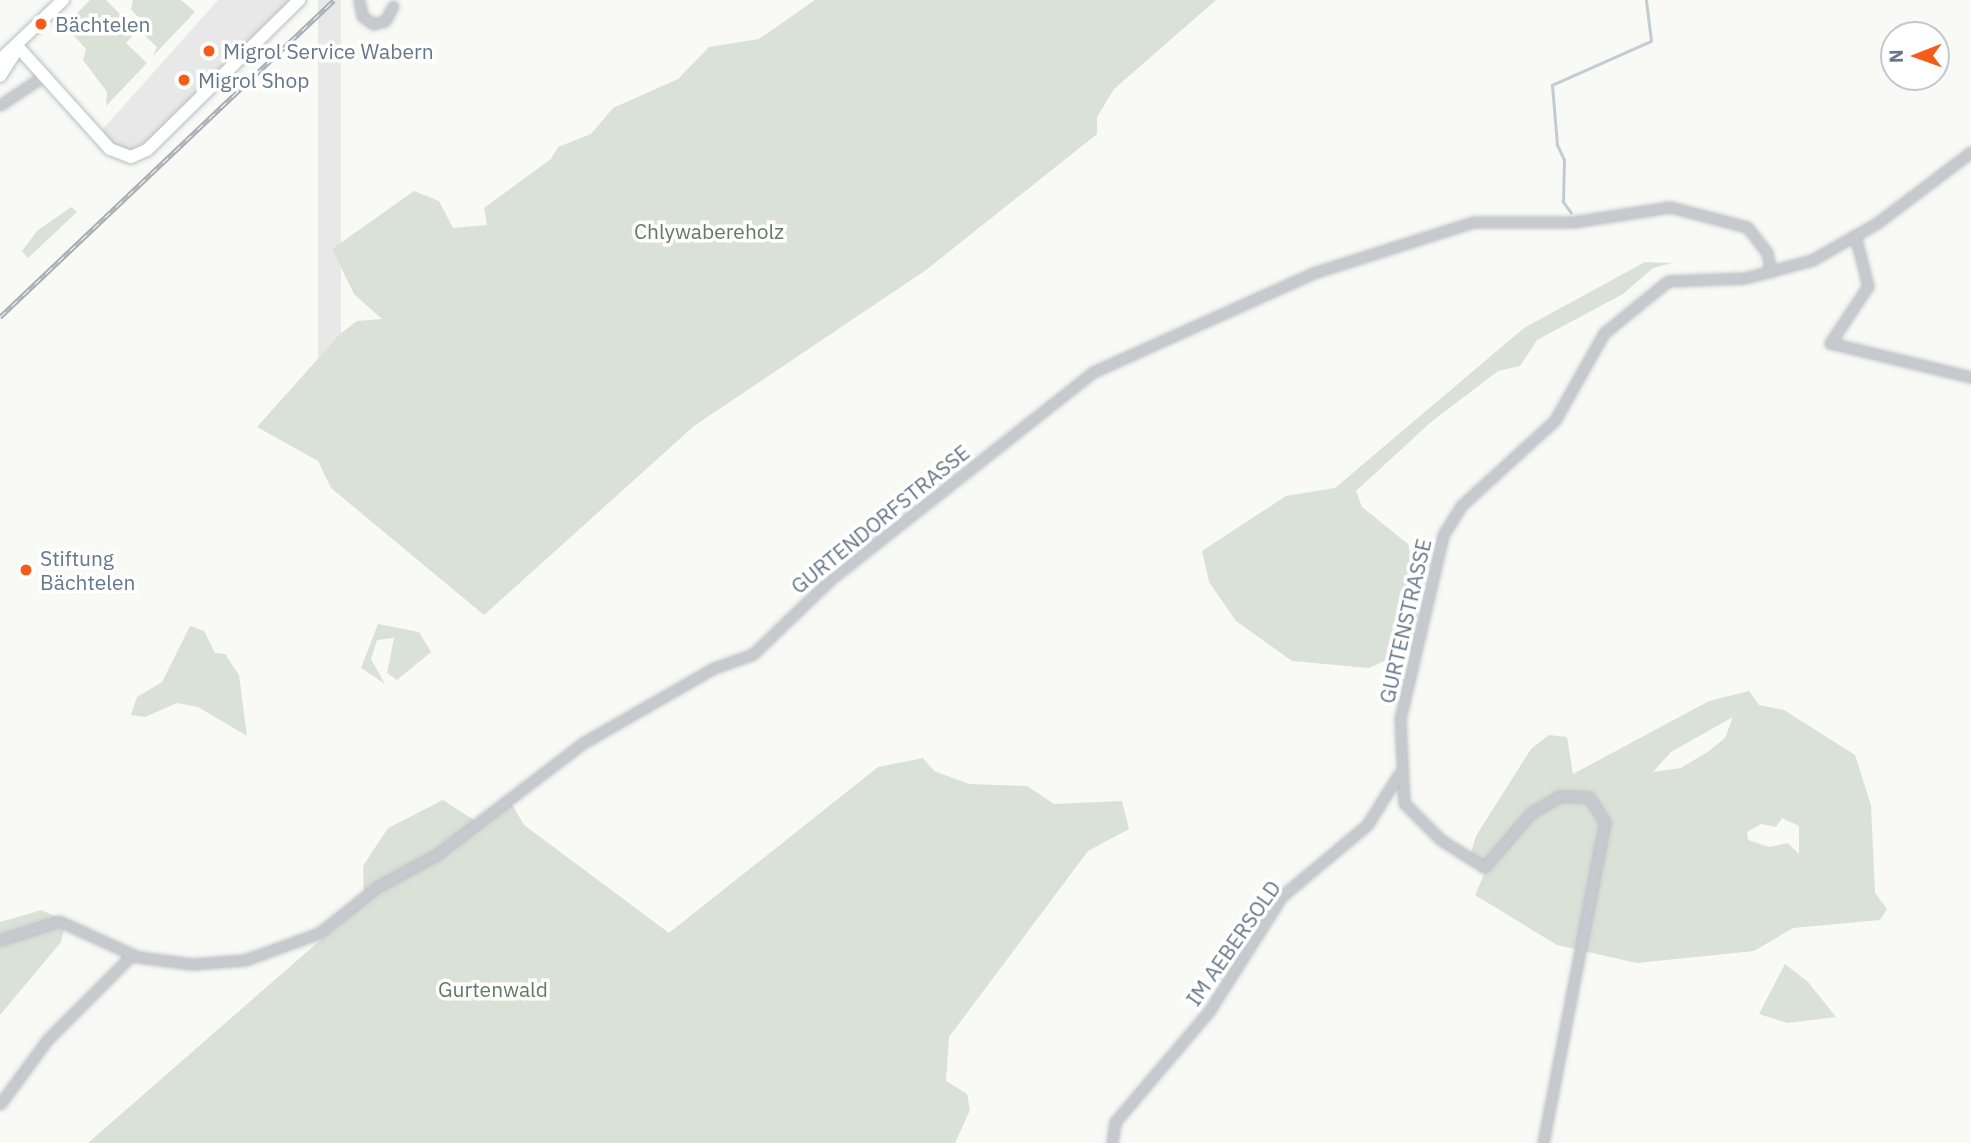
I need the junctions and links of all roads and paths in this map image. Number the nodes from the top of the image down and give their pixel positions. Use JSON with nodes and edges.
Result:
{"nodes":[{"id":1,"x":63,"y":0,"type":"edge"},
{"id":2,"x":299,"y":0,"type":"edge"},
{"id":3,"x":359,"y":0,"type":"edge"},
{"id":4,"x":393,"y":6,"type":"dead end"},
{"id":5,"x":18,"y":47,"type":"junction"},
{"id":6,"x":0,"y":60,"type":"edge"},
{"id":7,"x":46,"y":75,"type":"junction"},
{"id":8,"x":0,"y":76,"type":"edge"},
{"id":9,"x":0,"y":105,"type":"edge"},
{"id":10,"x":1971,"y":152,"type":"edge"},
{"id":11,"x":1855,"y":235,"type":"junction"},
{"id":12,"x":1771,"y":272,"type":"junction"},
{"id":13,"x":1971,"y":377,"type":"edge"},
{"id":14,"x":1399,"y":774,"type":"junction"},
{"id":15,"x":0,"y":940,"type":"edge"},
{"id":16,"x":132,"y":955,"type":"junction"},
{"id":17,"x":0,"y":1104,"type":"edge"},
{"id":18,"x":1112,"y":1143,"type":"edge"},
{"id":19,"x":1543,"y":1143,"type":"edge"}],
"edges":[{"from":1,"to":5,"type":"street"},
{"from":2,"to":7,"type":"street"},
{"from":3,"to":4,"type":"street"},
{"from":5,"to":6,"type":"street"},
{"from":5,"to":7,"type":"street"},
{"from":5,"to":8,"type":"street"},
{"from":7,"to":9,"type":"street"},
{"from":10,"to":11,"type":"street","name":"GURTENSTRASSE"},
{"from":11,"to":12,"type":"street","name":"GURTENSTRASSE"},
{"from":11,"to":13,"type":"street"},
{"from":12,"to":14,"type":"street","name":"GURTENSTRASSE"},
{"from":12,"to":16,"type":"street","name":"GURTENDORFSTRASSE"},
{"from":14,"to":18,"type":"street","name":"IM AEBERSOLD"},
{"from":14,"to":19,"type":"street","name":"GURTENSTRASSE"},
{"from":15,"to":16,"type":"street","name":"GURTENDORFSTRASSE"},
{"from":16,"to":17,"type":"street"}]}
